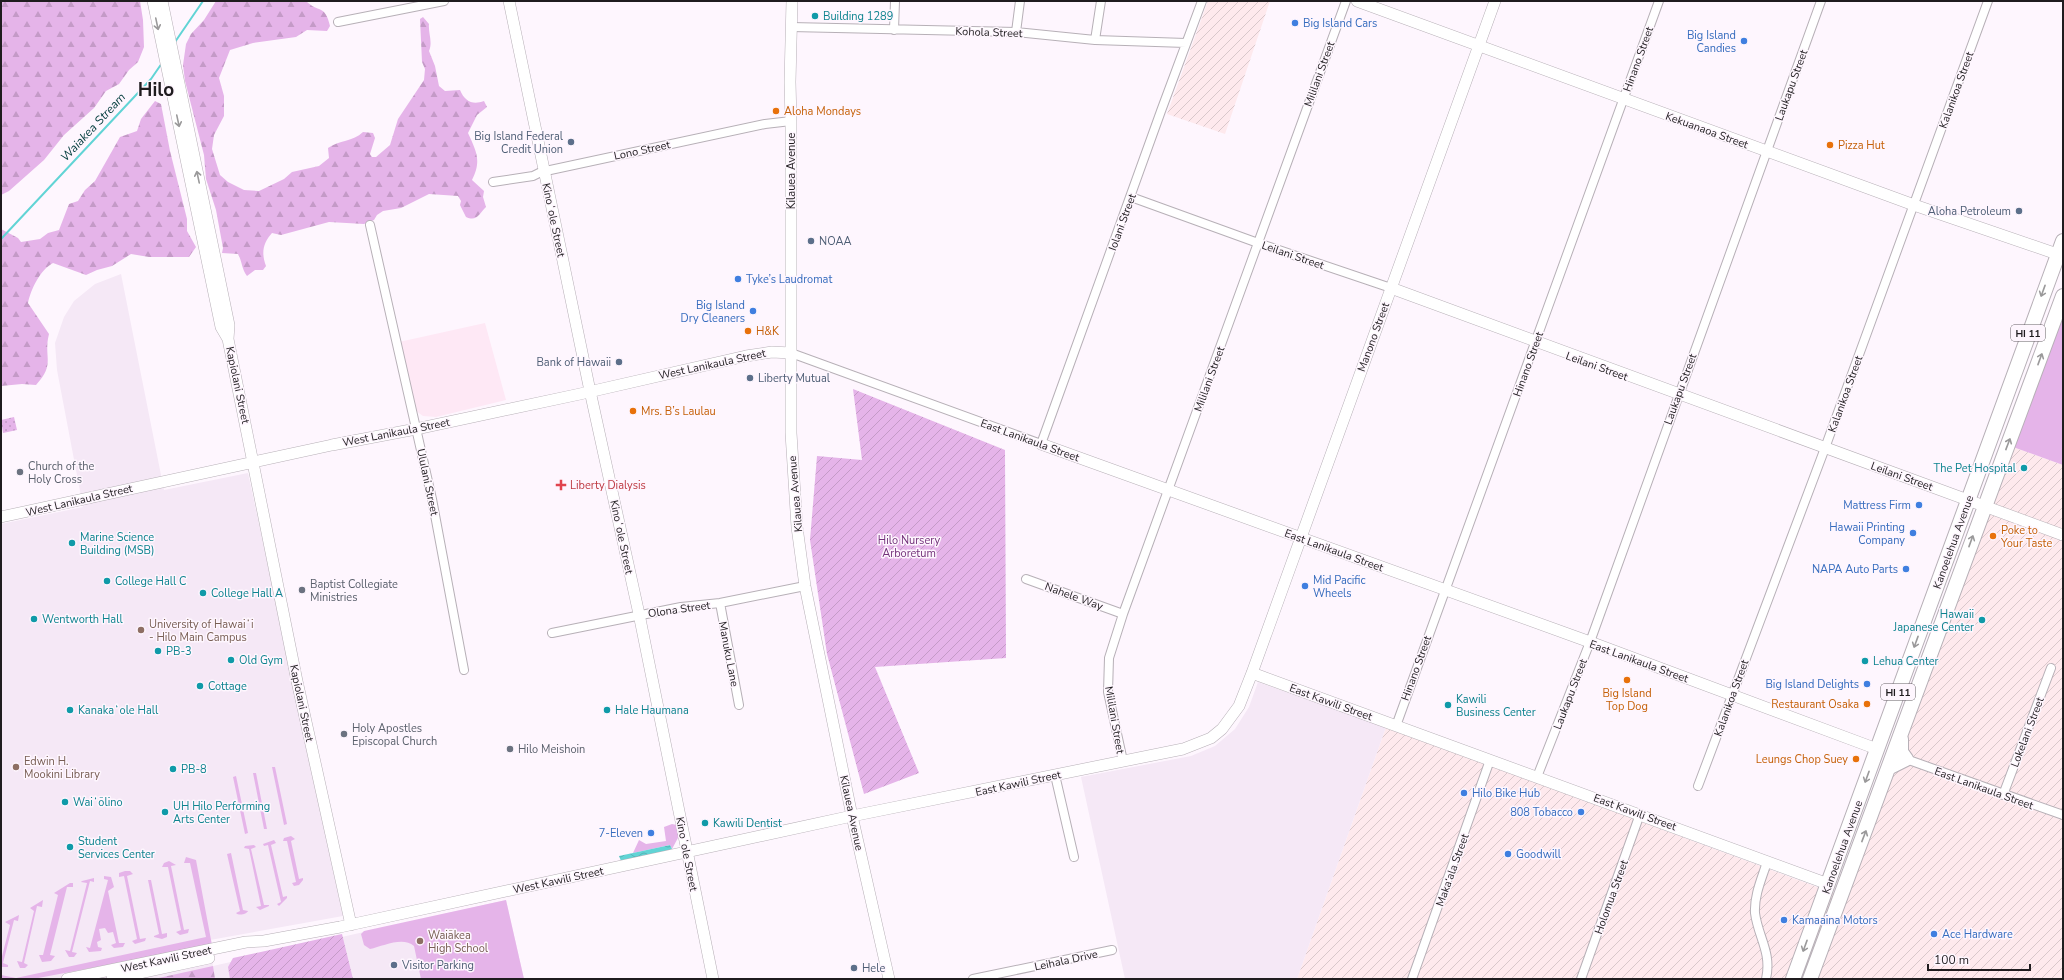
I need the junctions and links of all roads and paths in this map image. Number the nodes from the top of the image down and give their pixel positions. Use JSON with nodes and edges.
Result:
{"nodes":[{"id":1,"x":153,"y":1,"type":"edge"},
{"id":2,"x":162,"y":1,"type":"edge"},
{"id":3,"x":444,"y":1,"type":"edge"},
{"id":4,"x":509,"y":1,"type":"edge"},
{"id":5,"x":792,"y":1,"type":"edge"},
{"id":6,"x":895,"y":1,"type":"edge"},
{"id":7,"x":1020,"y":1,"type":"edge"},
{"id":8,"x":1101,"y":1,"type":"edge"},
{"id":9,"x":1202,"y":1,"type":"edge"},
{"id":10,"x":1346,"y":1,"type":"edge"},
{"id":11,"x":1357,"y":1,"type":"edge"},
{"id":12,"x":1495,"y":1,"type":"edge"},
{"id":13,"x":1659,"y":1,"type":"edge"},
{"id":14,"x":1821,"y":1,"type":"edge"},
{"id":15,"x":1988,"y":1,"type":"edge"},
{"id":16,"x":338,"y":22,"type":"dead end"},
{"id":17,"x":791,"y":27,"type":"junction"},
{"id":18,"x":894,"y":30,"type":"junction"},
{"id":19,"x":1016,"y":32,"type":"junction"},
{"id":20,"x":1095,"y":40,"type":"junction"},
{"id":21,"x":1186,"y":43,"type":"junction"},
{"id":22,"x":1479,"y":47,"type":"junction"},
{"id":23,"x":173,"y":79,"type":"junction"},
{"id":24,"x":1624,"y":100,"type":"junction"},
{"id":25,"x":792,"y":121,"type":"junction"},
{"id":26,"x":1766,"y":151,"type":"junction"},
{"id":27,"x":543,"y":171,"type":"junction"},
{"id":28,"x":493,"y":182,"type":"dead end"},
{"id":29,"x":1131,"y":197,"type":"junction"},
{"id":30,"x":1914,"y":205,"type":"junction"},
{"id":31,"x":370,"y":225,"type":"dead end"},
{"id":32,"x":2063,"y":241,"type":"edge"},
{"id":33,"x":1258,"y":243,"type":"junction"},
{"id":34,"x":2060,"y":255,"type":"edge"},
{"id":35,"x":1390,"y":288,"type":"junction"},
{"id":36,"x":2063,"y":296,"type":"edge"},
{"id":37,"x":1536,"y":343,"type":"junction"},
{"id":38,"x":791,"y":353,"type":"junction"},
{"id":39,"x":590,"y":391,"type":"junction"},
{"id":40,"x":1678,"y":395,"type":"junction"},
{"id":41,"x":416,"y":429,"type":"junction"},
{"id":42,"x":1041,"y":444,"type":"junction"},
{"id":43,"x":1825,"y":448,"type":"junction"},
{"id":44,"x":254,"y":462,"type":"junction"},
{"id":45,"x":1169,"y":490,"type":"junction"},
{"id":46,"x":1968,"y":500,"type":"junction"},
{"id":47,"x":1984,"y":506,"type":"junction"},
{"id":48,"x":1,"y":518,"type":"edge"},
{"id":49,"x":2063,"y":535,"type":"edge"},
{"id":50,"x":1301,"y":538,"type":"junction"},
{"id":51,"x":1026,"y":579,"type":"dead end"},
{"id":52,"x":805,"y":586,"type":"junction"},
{"id":53,"x":1444,"y":590,"type":"junction"},
{"id":54,"x":720,"y":603,"type":"junction"},
{"id":55,"x":639,"y":614,"type":"junction"},
{"id":56,"x":1123,"y":614,"type":"junction"},
{"id":57,"x":552,"y":633,"type":"dead end"},
{"id":58,"x":1590,"y":642,"type":"junction"},
{"id":59,"x":2051,"y":668,"type":"dead end"},
{"id":60,"x":464,"y":670,"type":"dead end"},
{"id":61,"x":1252,"y":673,"type":"junction"},
{"id":62,"x":1732,"y":695,"type":"junction"},
{"id":63,"x":739,"y":705,"type":"dead end"},
{"id":64,"x":1396,"y":726,"type":"junction"},
{"id":65,"x":1902,"y":733,"type":"junction"},
{"id":66,"x":1877,"y":749,"type":"junction"},
{"id":67,"x":1906,"y":759,"type":"junction"},
{"id":68,"x":1490,"y":760,"type":"junction"},
{"id":69,"x":1123,"y":761,"type":"junction"},
{"id":70,"x":1890,"y":767,"type":"junction"},
{"id":71,"x":1055,"y":775,"type":"junction"},
{"id":72,"x":1537,"y":777,"type":"junction"},
{"id":73,"x":1698,"y":786,"type":"dead end"},
{"id":74,"x":2003,"y":795,"type":"junction"},
{"id":75,"x":1640,"y":814,"type":"junction"},
{"id":76,"x":2063,"y":815,"type":"edge"},
{"id":77,"x":852,"y":816,"type":"junction"},
{"id":78,"x":686,"y":853,"type":"junction"},
{"id":79,"x":1074,"y":856,"type":"dead end"},
{"id":80,"x":1768,"y":862,"type":"junction"},
{"id":81,"x":1850,"y":872,"type":"junction"},
{"id":82,"x":1828,"y":884,"type":"junction"},
{"id":83,"x":1836,"y":909,"type":"junction"},
{"id":84,"x":351,"y":925,"type":"junction"},
{"id":85,"x":264,"y":941,"type":"junction"},
{"id":86,"x":1112,"y":950,"type":"dead end"},
{"id":87,"x":67,"y":979,"type":"edge"},
{"id":88,"x":112,"y":979,"type":"edge"},
{"id":89,"x":713,"y":979,"type":"edge"},
{"id":90,"x":888,"y":979,"type":"edge"},
{"id":91,"x":973,"y":979,"type":"edge"},
{"id":92,"x":1412,"y":979,"type":"edge"},
{"id":93,"x":1581,"y":979,"type":"edge"},
{"id":94,"x":1766,"y":979,"type":"edge"},
{"id":95,"x":1793,"y":979,"type":"edge"},
{"id":96,"x":1810,"y":979,"type":"edge"}],
"edges":[{"from":1,"to":23,"type":"street","name":"Kapiolani Street","one_way":true},
{"from":2,"to":23,"type":"street","name":"Kapiolani Street"},
{"from":3,"to":16,"type":"street"},
{"from":4,"to":27,"type":"street","name":"Kinoʻole Street"},
{"from":5,"to":17,"type":"street","name":"Kilauea Avenue"},
{"from":6,"to":18,"type":"street"},
{"from":7,"to":19,"type":"street"},
{"from":8,"to":20,"type":"street"},
{"from":9,"to":21,"type":"street","name":"Iolani Street"},
{"from":10,"to":33,"type":"street","name":"Mililani Street"},
{"from":11,"to":22,"type":"street","name":"Kekuanaoa Street"},
{"from":12,"to":22,"type":"street","name":"Manono Street"},
{"from":13,"to":24,"type":"street","name":"Hinano Street"},
{"from":14,"to":26,"type":"street","name":"Laukapu Street"},
{"from":15,"to":30,"type":"street","name":"Kalanikoa Street"},
{"from":17,"to":18,"type":"street","name":"Kohola Street"},
{"from":17,"to":25,"type":"street","name":"Kilauea Avenue"},
{"from":18,"to":19,"type":"street","name":"Kohola Street"},
{"from":19,"to":20,"type":"street","name":"Kohola Street"},
{"from":20,"to":21,"type":"street","name":"Kohola Street"},
{"from":21,"to":29,"type":"street","name":"Iolani Street"},
{"from":22,"to":24,"type":"street","name":"Kekuanaoa Street"},
{"from":22,"to":35,"type":"street","name":"Manono Street"},
{"from":23,"to":44,"type":"street","name":"Kapiolani Street"},
{"from":24,"to":26,"type":"street","name":"Kekuanaoa Street"},
{"from":24,"to":37,"type":"street","name":"Hinano Street"},
{"from":25,"to":27,"type":"street","name":"Lono Street"},
{"from":25,"to":38,"type":"street","name":"Kilauea Avenue"},
{"from":26,"to":30,"type":"street","name":"Kekuanaoa Street"},
{"from":26,"to":40,"type":"street","name":"Laukapu Street"},
{"from":27,"to":28,"type":"street","name":"Lono Street"},
{"from":27,"to":39,"type":"street","name":"Kinoʻole Street"},
{"from":29,"to":33,"type":"street","name":"Leilani Street"},
{"from":29,"to":42,"type":"street","name":"Iolani Street"},
{"from":30,"to":34,"type":"street","name":"Kekuanaoa Street"},
{"from":30,"to":43,"type":"street","name":"Kalanikoa Street"},
{"from":31,"to":41,"type":"street","name":"Ululani Street"},
{"from":32,"to":34,"type":"highway","name":"Kanoelehua Avenue","number":"HI 11"},
{"from":33,"to":35,"type":"street","name":"Leilani Street"},
{"from":33,"to":45,"type":"street","name":"Mililani Street"},
{"from":34,"to":46,"type":"highway","name":"Kanoelehua Avenue","number":"HI 11","one_way":true},
{"from":35,"to":37,"type":"street","name":"Leilani Street"},
{"from":35,"to":50,"type":"street","name":"Manono Street"},
{"from":47,"to":36,"type":"highway","name":"Kanoelehua Avenue","number":"HI 11","one_way":true},
{"from":37,"to":40,"type":"street","name":"Leilani Street"},
{"from":37,"to":53,"type":"street","name":"Hinano Street"},
{"from":38,"to":39,"type":"street","name":"West Lanikaula Street"},
{"from":38,"to":42,"type":"street","name":"East Lanikaula Street"},
{"from":38,"to":52,"type":"street","name":"Kilauea Avenue"},
{"from":39,"to":41,"type":"street","name":"West Lanikaula Street"},
{"from":39,"to":55,"type":"street","name":"Kinoʻole Street"},
{"from":40,"to":43,"type":"street","name":"Leilani Street"},
{"from":40,"to":58,"type":"street","name":"Laukapu Street"},
{"from":41,"to":44,"type":"street","name":"West Lanikaula Street"},
{"from":41,"to":60,"type":"street","name":"Ululani Street"},
{"from":42,"to":45,"type":"street","name":"East Lanikaula Street"},
{"from":43,"to":46,"type":"street","name":"Leilani Street"},
{"from":43,"to":62,"type":"street","name":"Kalanikoa Street"},
{"from":44,"to":48,"type":"street","name":"West Lanikaula Street"},
{"from":44,"to":84,"type":"street","name":"Kapiolani Street"},
{"from":45,"to":50,"type":"street","name":"East Lanikaula Street"},
{"from":45,"to":56,"type":"street","name":"Mililani Street"},
{"from":46,"to":47,"type":"street","name":"Leilani Street"},
{"from":46,"to":66,"type":"highway","name":"Kanoelehua Avenue","number":"HI 11","one_way":true},
{"from":47,"to":49,"type":"street","name":"Leilani Street"},
{"from":65,"to":47,"type":"highway","name":"Kanoelehua Avenue","number":"HI 11","one_way":true},
{"from":50,"to":53,"type":"street","name":"East Lanikaula Street"},
{"from":50,"to":61,"type":"street","name":"Manono Street"},
{"from":51,"to":56,"type":"street","name":"Nahele Way"},
{"from":52,"to":54,"type":"street","name":"Olona Street"},
{"from":52,"to":77,"type":"street","name":"Kilauea Avenue"},
{"from":53,"to":58,"type":"street","name":"East Lanikaula Street"},
{"from":53,"to":64,"type":"street","name":"Hinano Street"},
{"from":54,"to":55,"type":"street","name":"Olona Street"},
{"from":54,"to":63,"type":"street","name":"Manuku Lane"},
{"from":55,"to":57,"type":"street","name":"Olona Street"},
{"from":55,"to":78,"type":"street","name":"Kinoʻole Street"},
{"from":56,"to":69,"type":"street","name":"Mililani Street"},
{"from":58,"to":62,"type":"street","name":"East Lanikaula Street"},
{"from":58,"to":72,"type":"street","name":"Laukapu Street"},
{"from":59,"to":74,"type":"street","name":"Lokelani Street"},
{"from":61,"to":64,"type":"street","name":"East Kawili Street"},
{"from":61,"to":69,"type":"street","name":"East Kawili Street"},
{"from":62,"to":66,"type":"street","name":"East Lanikaula Street"},
{"from":62,"to":73,"type":"street","name":"Kalanikoa Street"},
{"from":64,"to":68,"type":"street","name":"East Kawili Street"},
{"from":65,"to":67,"type":"highway"},
{"from":65,"to":70,"type":"highway","name":"Kanoelehua Avenue","number":"HI 11"},
{"from":66,"to":82,"type":"highway","name":"Kanoelehua Avenue","number":"HI 11","one_way":true},
{"from":67,"to":70,"type":"highway"},
{"from":67,"to":74,"type":"street","name":"East Lanikaula Street"},
{"from":68,"to":72,"type":"street","name":"East Kawili Street"},
{"from":68,"to":92,"type":"street","name":"Maka‘ala Street"},
{"from":69,"to":71,"type":"street","name":"East Kawili Street"},
{"from":81,"to":70,"type":"highway","name":"Kanoelehua Avenue","number":"HI 11","one_way":true},
{"from":71,"to":77,"type":"street","name":"East Kawili Street"},
{"from":71,"to":79,"type":"street"},
{"from":72,"to":75,"type":"street","name":"East Kawili Street"},
{"from":74,"to":76,"type":"street","name":"East Lanikaula Street"},
{"from":75,"to":80,"type":"street","name":"East Kawili Street"},
{"from":75,"to":93,"type":"street","name":"Holomua Street"},
{"from":77,"to":78,"type":"street","name":"West Kawili Street"},
{"from":77,"to":90,"type":"street","name":"Kilauea Avenue"},
{"from":78,"to":84,"type":"street","name":"West Kawili Street"},
{"from":78,"to":89,"type":"street","name":"Kinoʻole Street"},
{"from":80,"to":82,"type":"street","name":"East Kawili Street"},
{"from":80,"to":94,"type":"street"},
{"from":81,"to":82,"type":"highway"},
{"from":81,"to":83,"type":"highway","name":"Kanoelehua Avenue","number":"HI 11"},
{"from":82,"to":83,"type":"highway"},
{"from":82,"to":95,"type":"highway","name":"Kanoelehua Avenue","number":"HI 11","one_way":true},
{"from":83,"to":96,"type":"highway","name":"Kanoelehua Avenue","number":"HI 11"},
{"from":84,"to":85,"type":"street","name":"West Kawili Street"},
{"from":85,"to":87,"type":"street","name":"West Kawili Street"},
{"from":85,"to":88,"type":"street","name":"West Kawili Street"},
{"from":86,"to":91,"type":"street","name":"Leihala Drive"}]}
